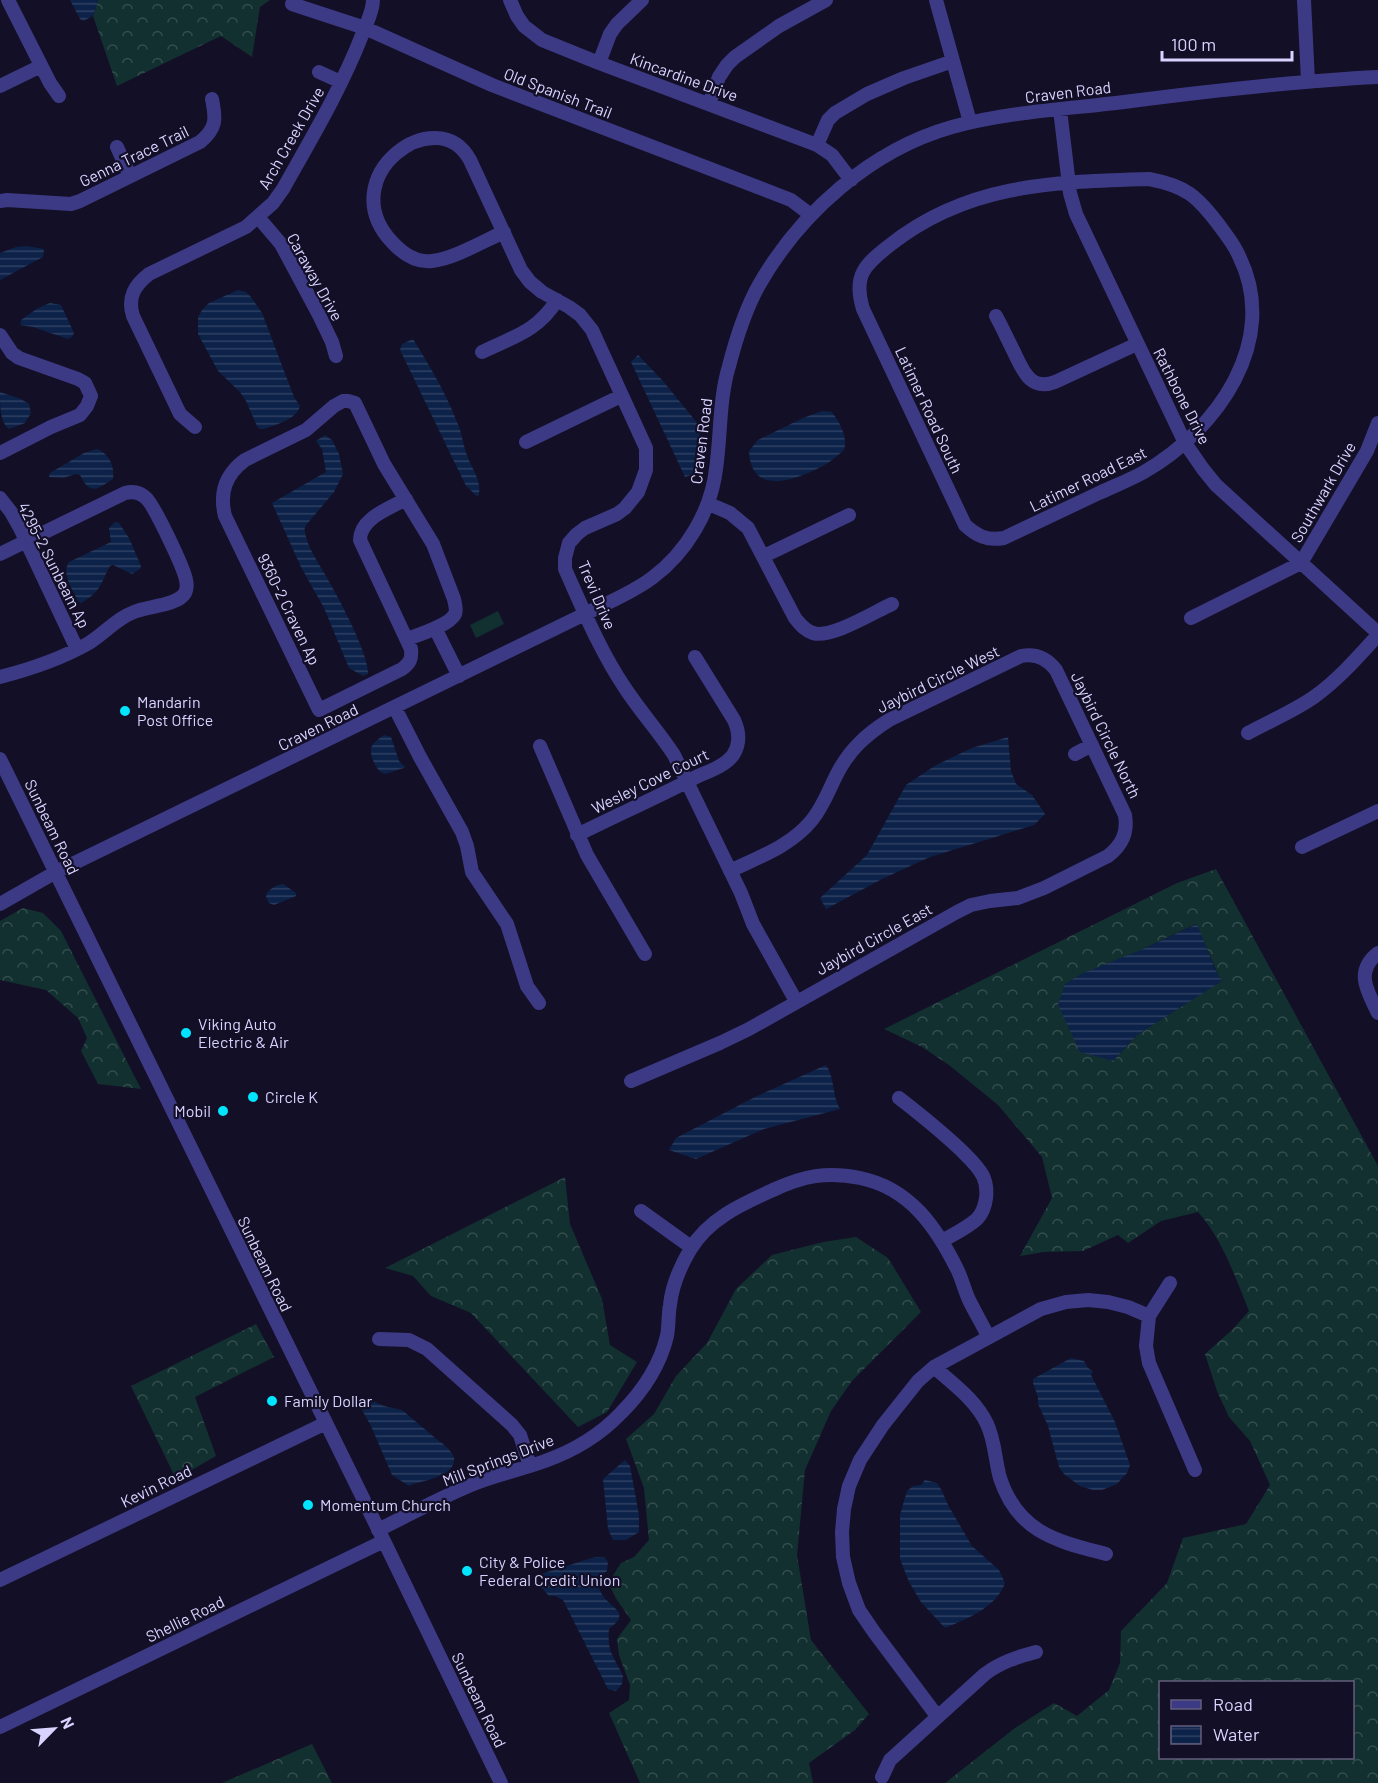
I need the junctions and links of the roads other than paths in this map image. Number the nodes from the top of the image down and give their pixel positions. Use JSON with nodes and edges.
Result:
{"nodes":[{"id":1,"x":8,"y":0,"type":"edge"},
{"id":2,"x":373,"y":0,"type":"edge"},
{"id":3,"x":510,"y":0,"type":"edge"},
{"id":4,"x":642,"y":0,"type":"edge"},
{"id":5,"x":826,"y":0,"type":"edge"},
{"id":6,"x":936,"y":0,"type":"edge"},
{"id":7,"x":1304,"y":0,"type":"edge"},
{"id":8,"x":292,"y":4,"type":"dead end"},
{"id":9,"x":364,"y":28,"type":"junction"},
{"id":10,"x":953,"y":61,"type":"junction"},
{"id":11,"x":599,"y":63,"type":"junction"},
{"id":12,"x":41,"y":66,"type":"junction"},
{"id":13,"x":319,"y":72,"type":"dead end"},
{"id":14,"x":1378,"y":77,"type":"edge"},
{"id":15,"x":1308,"y":81,"type":"junction"},
{"id":16,"x":341,"y":82,"type":"junction"},
{"id":17,"x":0,"y":86,"type":"edge"},
{"id":18,"x":59,"y":96,"type":"dead end"},
{"id":19,"x":212,"y":99,"type":"dead end"},
{"id":20,"x":709,"y":104,"type":"junction"},
{"id":21,"x":1060,"y":110,"type":"junction"},
{"id":22,"x":970,"y":122,"type":"junction"},
{"id":23,"x":817,"y":145,"type":"junction"},
{"id":24,"x":117,"y":147,"type":"dead end"},
{"id":25,"x":130,"y":176,"type":"junction"},
{"id":26,"x":851,"y":180,"type":"junction"},
{"id":27,"x":1068,"y":182,"type":"junction"},
{"id":28,"x":0,"y":201,"type":"edge"},
{"id":29,"x":811,"y":214,"type":"junction"},
{"id":30,"x":258,"y":217,"type":"junction"},
{"id":31,"x":504,"y":232,"type":"junction"},
{"id":32,"x":859,"y":287,"type":"joint"},
{"id":33,"x":557,"y":300,"type":"junction"},
{"id":34,"x":996,"y":316,"type":"dead end"},
{"id":35,"x":0,"y":335,"type":"edge"},
{"id":36,"x":1137,"y":344,"type":"junction"},
{"id":37,"x":482,"y":352,"type":"dead end"},
{"id":38,"x":336,"y":356,"type":"dead end"},
{"id":39,"x":621,"y":396,"type":"junction"},
{"id":40,"x":1378,"y":423,"type":"edge"},
{"id":41,"x":195,"y":427,"type":"dead end"},
{"id":42,"x":525,"y":442,"type":"dead end"},
{"id":43,"x":1185,"y":443,"type":"junction"},
{"id":44,"x":0,"y":453,"type":"edge"},
{"id":45,"x":0,"y":498,"type":"edge"},
{"id":46,"x":406,"y":499,"type":"junction"},
{"id":47,"x":709,"y":504,"type":"junction"},
{"id":48,"x":849,"y":515,"type":"dead end"},
{"id":49,"x":983,"y":538,"type":"joint"},
{"id":50,"x":26,"y":541,"type":"junction"},
{"id":51,"x":0,"y":554,"type":"edge"},
{"id":52,"x":764,"y":556,"type":"junction"},
{"id":53,"x":1301,"y":563,"type":"junction"},
{"id":54,"x":892,"y":604,"type":"dead end"},
{"id":55,"x":585,"y":614,"type":"junction"},
{"id":56,"x":1191,"y":618,"type":"dead end"},
{"id":57,"x":435,"y":628,"type":"junction"},
{"id":58,"x":1378,"y":634,"type":"edge"},
{"id":59,"x":407,"y":639,"type":"junction"},
{"id":60,"x":77,"y":649,"type":"junction"},
{"id":61,"x":695,"y":657,"type":"dead end"},
{"id":62,"x":1045,"y":659,"type":"joint"},
{"id":63,"x":459,"y":676,"type":"junction"},
{"id":64,"x":0,"y":677,"type":"edge"},
{"id":65,"x":395,"y":708,"type":"junction"},
{"id":66,"x":1248,"y":732,"type":"dead end"},
{"id":67,"x":1092,"y":745,"type":"junction"},
{"id":68,"x":540,"y":746,"type":"dead end"},
{"id":69,"x":1075,"y":754,"type":"dead end"},
{"id":70,"x":0,"y":760,"type":"edge"},
{"id":71,"x":5,"y":781,"type":"edge"},
{"id":72,"x":688,"y":782,"type":"junction"},
{"id":73,"x":1378,"y":811,"type":"edge"},
{"id":74,"x":1126,"y":831,"type":"joint"},
{"id":75,"x":577,"y":835,"type":"junction"},
{"id":76,"x":1302,"y":848,"type":"dead end"},
{"id":77,"x":730,"y":871,"type":"junction"},
{"id":78,"x":56,"y":872,"type":"junction"},
{"id":79,"x":0,"y":904,"type":"edge"},
{"id":80,"x":645,"y":954,"type":"dead end"},
{"id":81,"x":1373,"y":958,"type":"edge"},
{"id":82,"x":796,"y":1001,"type":"junction"},
{"id":83,"x":539,"y":1003,"type":"dead end"},
{"id":84,"x":1378,"y":1013,"type":"edge"},
{"id":85,"x":632,"y":1081,"type":"dead end"},
{"id":86,"x":899,"y":1098,"type":"dead end"},
{"id":87,"x":640,"y":1211,"type":"dead end"},
{"id":88,"x":942,"y":1241,"type":"junction"},
{"id":89,"x":691,"y":1247,"type":"junction"},
{"id":90,"x":1170,"y":1284,"type":"dead end"},
{"id":91,"x":1149,"y":1316,"type":"junction"},
{"id":92,"x":988,"y":1336,"type":"junction"},
{"id":93,"x":379,"y":1339,"type":"dead end"},
{"id":94,"x":934,"y":1367,"type":"junction"},
{"id":95,"x":326,"y":1423,"type":"junction"},
{"id":96,"x":530,"y":1466,"type":"junction"},
{"id":97,"x":1195,"y":1470,"type":"dead end"},
{"id":98,"x":381,"y":1535,"type":"junction"},
{"id":99,"x":1106,"y":1554,"type":"dead end"},
{"id":100,"x":0,"y":1580,"type":"edge"},
{"id":101,"x":1036,"y":1652,"type":"dead end"},
{"id":102,"x":936,"y":1716,"type":"junction"},
{"id":103,"x":0,"y":1727,"type":"edge"},
{"id":104,"x":882,"y":1777,"type":"dead end"},
{"id":105,"x":501,"y":1783,"type":"edge"}],
"edges":[{"from":1,"to":12,"type":"street"},
{"from":2,"to":9,"type":"street","name":"Arch Creek Drive"},
{"from":3,"to":11,"type":"street","name":"Kincardine Drive"},
{"from":4,"to":11,"type":"street"},
{"from":5,"to":20,"type":"street"},
{"from":6,"to":10,"type":"street"},
{"from":7,"to":15,"type":"street"},
{"from":8,"to":9,"type":"street","name":"Old Spanish Trail"},
{"from":9,"to":16,"type":"street","name":"Arch Creek Drive"},
{"from":9,"to":29,"type":"street","name":"Old Spanish Trail"},
{"from":10,"to":22,"type":"street"},
{"from":10,"to":23,"type":"street"},
{"from":11,"to":20,"type":"street","name":"Kincardine Drive"},
{"from":12,"to":17,"type":"street"},
{"from":12,"to":18,"type":"street"},
{"from":13,"to":16,"type":"street"},
{"from":14,"to":15,"type":"street","name":"Craven Road"},
{"from":15,"to":21,"type":"street","name":"Craven Road"},
{"from":16,"to":30,"type":"street","name":"Arch Creek Drive"},
{"from":19,"to":25,"type":"street","name":"Genna Trace Trail"},
{"from":20,"to":23,"type":"street","name":"Kincardine Drive"},
{"from":21,"to":22,"type":"street","name":"Craven Road"},
{"from":21,"to":27,"type":"street","name":"Rathbone Drive"},
{"from":22,"to":26,"type":"street","name":"Craven Road"},
{"from":23,"to":26,"type":"street","name":"Kincardine Drive"},
{"from":24,"to":25,"type":"street"},
{"from":25,"to":28,"type":"street","name":"Genna Trace Trail"},
{"from":26,"to":29,"type":"street","name":"Craven Road"},
{"from":27,"to":32,"type":"street","name":"Latimer Road East"},
{"from":27,"to":36,"type":"street","name":"Rathbone Drive"},
{"from":27,"to":43,"type":"street","name":"Latimer Road East"},
{"from":29,"to":47,"type":"street","name":"Craven Road"},
{"from":30,"to":38,"type":"street","name":"Caraway Drive"},
{"from":30,"to":41,"type":"street","name":"Arch Creek Drive"},
{"from":31,"to":31,"type":"street","name":"Trevi Drive"},
{"from":31,"to":33,"type":"street","name":"Trevi Drive"},
{"from":32,"to":49,"type":"street","name":"Latimer Road South"},
{"from":33,"to":37,"type":"street"},
{"from":33,"to":39,"type":"street","name":"Trevi Drive"},
{"from":34,"to":36,"type":"street"},
{"from":35,"to":44,"type":"street"},
{"from":36,"to":43,"type":"street","name":"Rathbone Drive"},
{"from":39,"to":42,"type":"street"},
{"from":39,"to":55,"type":"street","name":"Trevi Drive"},
{"from":40,"to":53,"type":"street","name":"Southwark Drive"},
{"from":43,"to":49,"type":"street","name":"Latimer Road East"},
{"from":43,"to":53,"type":"street","name":"Rathbone Drive"},
{"from":45,"to":50,"type":"street","name":"4295-2 Sunbeam Ap"},
{"from":46,"to":57,"type":"street","name":"9360-2 Craven Ap"},
{"from":46,"to":59,"type":"street"},
{"from":46,"to":59,"type":"street","name":"9360-2 Craven Ap"},
{"from":47,"to":52,"type":"street"},
{"from":47,"to":55,"type":"street","name":"Craven Road"},
{"from":48,"to":52,"type":"street"},
{"from":50,"to":51,"type":"street"},
{"from":50,"to":60,"type":"street","name":"4295-2 Sunbeam Ap"},
{"from":50,"to":60,"type":"street"},
{"from":52,"to":54,"type":"street"},
{"from":53,"to":56,"type":"street","name":"Southwark Drive"},
{"from":53,"to":58,"type":"street","name":"Rathbone Drive"},
{"from":55,"to":63,"type":"street","name":"Craven Road"},
{"from":55,"to":72,"type":"street","name":"Trevi Drive"},
{"from":57,"to":59,"type":"street","name":"9360-2 Craven Ap"},
{"from":57,"to":63,"type":"street"},
{"from":58,"to":66,"type":"street"},
{"from":60,"to":64,"type":"street"},
{"from":61,"to":72,"type":"street","name":"Wesley Cove Court"},
{"from":62,"to":67,"type":"street","name":"Jaybird Circle North"},
{"from":62,"to":77,"type":"street","name":"Jaybird Circle West"},
{"from":63,"to":65,"type":"street","name":"Craven Road"},
{"from":65,"to":78,"type":"street","name":"Craven Road"},
{"from":65,"to":83,"type":"street"},
{"from":67,"to":69,"type":"street"},
{"from":67,"to":74,"type":"street","name":"Jaybird Circle North"},
{"from":68,"to":75,"type":"street"},
{"from":70,"to":71,"type":"street","name":"Sunbeam Road"},
{"from":71,"to":78,"type":"street","name":"Sunbeam Road"},
{"from":72,"to":75,"type":"street","name":"Wesley Cove Court"},
{"from":72,"to":77,"type":"street","name":"Trevi Drive"},
{"from":73,"to":76,"type":"street"},
{"from":74,"to":82,"type":"street","name":"Jaybird Circle East"},
{"from":75,"to":80,"type":"street"},
{"from":77,"to":82,"type":"street","name":"Trevi Drive"},
{"from":78,"to":79,"type":"street","name":"Craven Road"},
{"from":78,"to":95,"type":"street","name":"Sunbeam Road"},
{"from":81,"to":84,"type":"street"},
{"from":82,"to":85,"type":"street","name":"Jaybird Circle East"},
{"from":86,"to":88,"type":"street"},
{"from":87,"to":89,"type":"street"},
{"from":88,"to":89,"type":"street","name":"Mill Springs Drive"},
{"from":88,"to":92,"type":"street","name":"Mill Springs Drive"},
{"from":89,"to":96,"type":"street","name":"Mill Springs Drive"},
{"from":90,"to":91,"type":"street"},
{"from":91,"to":92,"type":"street"},
{"from":91,"to":97,"type":"street"},
{"from":92,"to":94,"type":"street"},
{"from":93,"to":96,"type":"street"},
{"from":94,"to":99,"type":"street"},
{"from":94,"to":102,"type":"street"},
{"from":95,"to":98,"type":"street","name":"Sunbeam Road"},
{"from":95,"to":100,"type":"street","name":"Kevin Road"},
{"from":96,"to":98,"type":"street","name":"Mill Springs Drive"},
{"from":98,"to":103,"type":"street","name":"Shellie Road"},
{"from":98,"to":105,"type":"street","name":"Sunbeam Road"},
{"from":101,"to":102,"type":"street"},
{"from":102,"to":104,"type":"street"}]}
